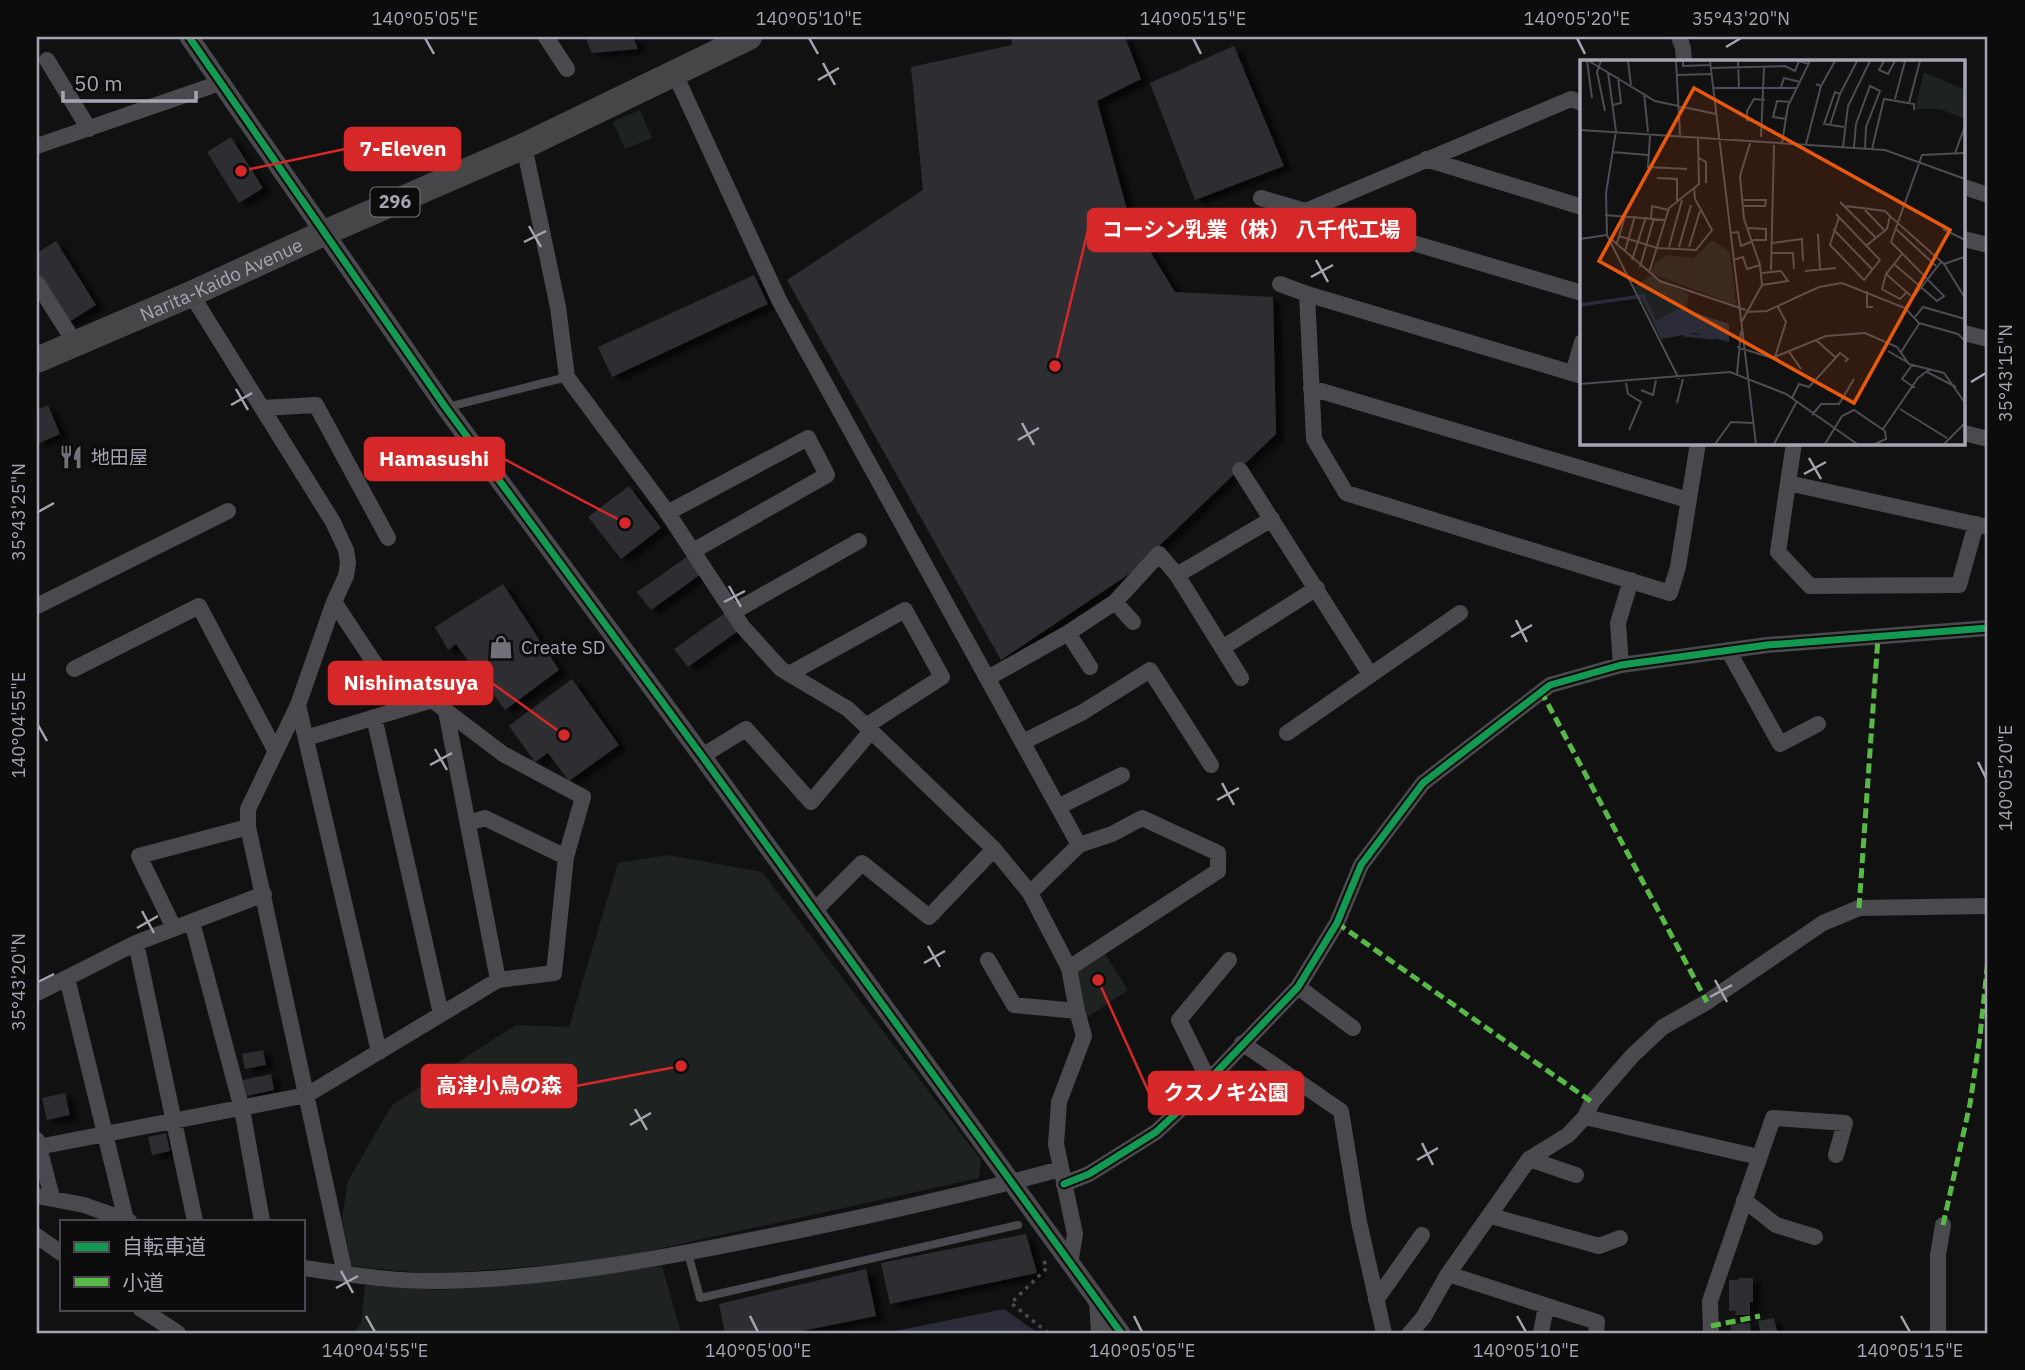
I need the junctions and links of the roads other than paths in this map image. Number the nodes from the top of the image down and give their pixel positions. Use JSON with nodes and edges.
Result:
{"nodes":[{"id":1,"x":189,"y":37,"type":"edge"},
{"id":2,"x":546,"y":37,"type":"edge"},
{"id":3,"x":749,"y":37,"type":"edge"},
{"id":4,"x":1679,"y":37,"type":"edge"},
{"id":5,"x":719,"y":44,"type":"edge"},
{"id":6,"x":47,"y":60,"type":"dead end"},
{"id":7,"x":1684,"y":60,"type":"edge"},
{"id":8,"x":566,"y":69,"type":"dead end"},
{"id":9,"x":674,"y":72,"type":"junction"},
{"id":10,"x":220,"y":83,"type":"junction"},
{"id":11,"x":1580,"y":102,"type":"edge"},
{"id":12,"x":89,"y":129,"type":"junction"},
{"id":13,"x":37,"y":146,"type":"edge"},
{"id":14,"x":523,"y":146,"type":"junction"},
{"id":15,"x":1426,"y":159,"type":"junction"},
{"id":16,"x":1966,"y":188,"type":"edge"},
{"id":17,"x":1988,"y":195,"type":"edge"},
{"id":18,"x":1261,"y":198,"type":"dead end"},
{"id":19,"x":1580,"y":206,"type":"edge"},
{"id":20,"x":1303,"y":212,"type":"junction"},
{"id":21,"x":324,"y":233,"type":"junction"},
{"id":22,"x":1966,"y":240,"type":"edge"},
{"id":23,"x":1988,"y":245,"type":"edge"},
{"id":24,"x":37,"y":283,"type":"edge"},
{"id":25,"x":1280,"y":284,"type":"dead end"},
{"id":26,"x":1580,"y":292,"type":"edge"},
{"id":27,"x":191,"y":294,"type":"junction"},
{"id":28,"x":1307,"y":294,"type":"junction"},
{"id":29,"x":1966,"y":334,"type":"edge"},
{"id":30,"x":1988,"y":339,"type":"edge"},
{"id":31,"x":75,"y":343,"type":"junction"},
{"id":32,"x":37,"y":360,"type":"edge"},
{"id":33,"x":1578,"y":374,"type":"edge"},
{"id":34,"x":567,"y":377,"type":"junction"},
{"id":35,"x":1311,"y":388,"type":"junction"},
{"id":36,"x":262,"y":408,"type":"junction"},
{"id":37,"x":446,"y":408,"type":"junction"},
{"id":38,"x":1966,"y":434,"type":"edge"},
{"id":39,"x":1988,"y":439,"type":"edge"},
{"id":40,"x":1698,"y":444,"type":"edge"},
{"id":41,"x":1794,"y":444,"type":"edge"},
{"id":42,"x":1240,"y":470,"type":"dead end"},
{"id":43,"x":1788,"y":482,"type":"junction"},
{"id":44,"x":1688,"y":500,"type":"junction"},
{"id":45,"x":228,"y":510,"type":"dead end"},
{"id":46,"x":667,"y":513,"type":"junction"},
{"id":47,"x":1272,"y":519,"type":"junction"},
{"id":48,"x":1982,"y":526,"type":"edge"},
{"id":49,"x":388,"y":538,"type":"dead end"},
{"id":50,"x":859,"y":541,"type":"dead end"},
{"id":51,"x":693,"y":551,"type":"junction"},
{"id":52,"x":1178,"y":575,"type":"junction"},
{"id":53,"x":1631,"y":580,"type":"junction"},
{"id":54,"x":1317,"y":588,"type":"junction"},
{"id":55,"x":334,"y":602,"type":"junction"},
{"id":56,"x":1115,"y":602,"type":"junction"},
{"id":57,"x":37,"y":606,"type":"edge"},
{"id":58,"x":733,"y":612,"type":"junction"},
{"id":59,"x":1460,"y":613,"type":"dead end"},
{"id":60,"x":1133,"y":622,"type":"dead end"},
{"id":61,"x":1988,"y":628,"type":"edge"},
{"id":62,"x":1068,"y":633,"type":"junction"},
{"id":63,"x":1222,"y":648,"type":"junction"},
{"id":64,"x":1728,"y":650,"type":"junction"},
{"id":65,"x":1621,"y":665,"type":"junction"},
{"id":66,"x":1090,"y":667,"type":"dead end"},
{"id":67,"x":74,"y":668,"type":"dead end"},
{"id":68,"x":789,"y":674,"type":"junction"},
{"id":69,"x":1370,"y":674,"type":"junction"},
{"id":70,"x":988,"y":678,"type":"junction"},
{"id":71,"x":1241,"y":678,"type":"dead end"},
{"id":72,"x":432,"y":699,"type":"junction"},
{"id":73,"x":298,"y":705,"type":"junction"},
{"id":74,"x":446,"y":711,"type":"junction"},
{"id":75,"x":374,"y":717,"type":"junction"},
{"id":76,"x":1818,"y":724,"type":"dead end"},
{"id":77,"x":869,"y":728,"type":"junction"},
{"id":78,"x":1287,"y":733,"type":"dead end"},
{"id":79,"x":306,"y":738,"type":"junction"},
{"id":80,"x":1023,"y":742,"type":"junction"},
{"id":81,"x":275,"y":750,"type":"junction"},
{"id":82,"x":702,"y":756,"type":"junction"},
{"id":83,"x":1211,"y":765,"type":"dead end"},
{"id":84,"x":1122,"y":775,"type":"dead end"},
{"id":85,"x":1058,"y":807,"type":"junction"},
{"id":86,"x":468,"y":822,"type":"junction"},
{"id":87,"x":248,"y":827,"type":"junction"},
{"id":88,"x":1079,"y":845,"type":"junction"},
{"id":89,"x":994,"y":849,"type":"junction"},
{"id":90,"x":566,"y":858,"type":"junction"},
{"id":91,"x":1030,"y":893,"type":"junction"},
{"id":92,"x":264,"y":894,"type":"junction"},
{"id":93,"x":1988,"y":906,"type":"edge"},
{"id":94,"x":815,"y":910,"type":"junction"},
{"id":95,"x":192,"y":922,"type":"junction"},
{"id":96,"x":174,"y":928,"type":"junction"},
{"id":97,"x":136,"y":943,"type":"junction"},
{"id":98,"x":988,"y":960,"type":"dead end"},
{"id":99,"x":1229,"y":960,"type":"dead end"},
{"id":100,"x":1069,"y":968,"type":"junction"},
{"id":101,"x":68,"y":978,"type":"junction"},
{"id":102,"x":498,"y":980,"type":"junction"},
{"id":103,"x":1298,"y":987,"type":"junction"},
{"id":104,"x":37,"y":993,"type":"edge"},
{"id":105,"x":1077,"y":1011,"type":"junction"},
{"id":106,"x":441,"y":1014,"type":"junction"},
{"id":107,"x":1353,"y":1028,"type":"dead end"},
{"id":108,"x":1242,"y":1042,"type":"junction"},
{"id":109,"x":379,"y":1052,"type":"junction"},
{"id":110,"x":1208,"y":1079,"type":"junction"},
{"id":111,"x":307,"y":1095,"type":"junction"},
{"id":112,"x":242,"y":1109,"type":"junction"},
{"id":113,"x":1585,"y":1116,"type":"junction"},
{"id":114,"x":173,"y":1121,"type":"junction"},
{"id":115,"x":107,"y":1134,"type":"junction"},
{"id":116,"x":38,"y":1144,"type":"edge"},
{"id":117,"x":1836,"y":1155,"type":"dead end"},
{"id":118,"x":1759,"y":1157,"type":"junction"},
{"id":119,"x":1530,"y":1160,"type":"junction"},
{"id":120,"x":1576,"y":1175,"type":"dead end"},
{"id":121,"x":1063,"y":1177,"type":"junction"},
{"id":122,"x":1012,"y":1182,"type":"junction"},
{"id":123,"x":44,"y":1197,"type":"edge"},
{"id":124,"x":1744,"y":1200,"type":"junction"},
{"id":125,"x":1491,"y":1216,"type":"junction"},
{"id":126,"x":125,"y":1220,"type":"edge"},
{"id":127,"x":128,"y":1220,"type":"edge"},
{"id":128,"x":194,"y":1220,"type":"edge"},
{"id":129,"x":262,"y":1220,"type":"edge"},
{"id":130,"x":1018,"y":1225,"type":"dead end"},
{"id":131,"x":1943,"y":1225,"type":"dead end"},
{"id":132,"x":1422,"y":1235,"type":"dead end"},
{"id":133,"x":37,"y":1236,"type":"edge"},
{"id":134,"x":1815,"y":1237,"type":"dead end"},
{"id":135,"x":1620,"y":1238,"type":"dead end"},
{"id":136,"x":60,"y":1252,"type":"edge"},
{"id":137,"x":688,"y":1253,"type":"junction"},
{"id":138,"x":1070,"y":1264,"type":"junction"},
{"id":139,"x":304,"y":1268,"type":"edge"},
{"id":140,"x":345,"y":1274,"type":"junction"},
{"id":141,"x":1448,"y":1274,"type":"junction"},
{"id":142,"x":1097,"y":1300,"type":"junction"},
{"id":143,"x":1376,"y":1300,"type":"junction"},
{"id":144,"x":1546,"y":1306,"type":"junction"},
{"id":145,"x":143,"y":1310,"type":"edge"},
{"id":146,"x":178,"y":1333,"type":"edge"},
{"id":147,"x":1099,"y":1333,"type":"edge"},
{"id":148,"x":1121,"y":1333,"type":"edge"},
{"id":149,"x":1384,"y":1333,"type":"edge"},
{"id":150,"x":1410,"y":1333,"type":"edge"},
{"id":151,"x":1541,"y":1333,"type":"edge"},
{"id":152,"x":1595,"y":1333,"type":"edge"},
{"id":153,"x":1711,"y":1333,"type":"edge"},
{"id":154,"x":1938,"y":1333,"type":"edge"}],
"edges":[{"from":1,"to":10,"type":"street"},
{"from":2,"to":8,"type":"street"},
{"from":3,"to":5,"type":"highway","name":"Narita-Kaido Avenue","number":"296"},
{"from":4,"to":7,"type":"street"},
{"from":5,"to":9,"type":"highway","name":"Narita-Kaido Avenue","number":"296"},
{"from":6,"to":12,"type":"street"},
{"from":9,"to":14,"type":"highway","name":"Narita-Kaido Avenue","number":"296"},
{"from":9,"to":70,"type":"street"},
{"from":10,"to":12,"type":"street"},
{"from":10,"to":21,"type":"street"},
{"from":11,"to":15,"type":"street"},
{"from":12,"to":13,"type":"street"},
{"from":14,"to":21,"type":"highway","name":"Narita-Kaido Avenue","number":"296"},
{"from":14,"to":34,"type":"street"},
{"from":15,"to":19,"type":"street"},
{"from":15,"to":20,"type":"street"},
{"from":16,"to":17,"type":"street"},
{"from":18,"to":20,"type":"street"},
{"from":20,"to":26,"type":"street"},
{"from":21,"to":27,"type":"highway","name":"Narita-Kaido Avenue","number":"296"},
{"from":21,"to":37,"type":"street"},
{"from":22,"to":23,"type":"street"},
{"from":24,"to":31,"type":"street"},
{"from":25,"to":28,"type":"street"},
{"from":27,"to":31,"type":"highway","name":"Narita-Kaido Avenue","number":"296"},
{"from":27,"to":36,"type":"street"},
{"from":28,"to":33,"type":"street"},
{"from":28,"to":35,"type":"street"},
{"from":29,"to":30,"type":"street"},
{"from":31,"to":32,"type":"highway","name":"Narita-Kaido Avenue","number":"296"},
{"from":34,"to":37,"type":"lane"},
{"from":34,"to":46,"type":"street"},
{"from":35,"to":44,"type":"street"},
{"from":35,"to":53,"type":"street"},
{"from":36,"to":49,"type":"street"},
{"from":36,"to":55,"type":"street"},
{"from":37,"to":82,"type":"street"},
{"from":38,"to":39,"type":"street"},
{"from":40,"to":44,"type":"street"},
{"from":41,"to":43,"type":"street"},
{"from":42,"to":47,"type":"street"},
{"from":43,"to":48,"type":"street"},
{"from":43,"to":48,"type":"street"},
{"from":44,"to":53,"type":"street"},
{"from":45,"to":57,"type":"street"},
{"from":46,"to":51,"type":"street"},
{"from":46,"to":51,"type":"street"},
{"from":47,"to":52,"type":"street"},
{"from":47,"to":54,"type":"street"},
{"from":50,"to":58,"type":"street"},
{"from":51,"to":58,"type":"street"},
{"from":52,"to":56,"type":"street"},
{"from":52,"to":63,"type":"street"},
{"from":53,"to":65,"type":"street"},
{"from":54,"to":63,"type":"street"},
{"from":54,"to":69,"type":"street"},
{"from":55,"to":72,"type":"street"},
{"from":55,"to":73,"type":"street"},
{"from":56,"to":60,"type":"street"},
{"from":56,"to":62,"type":"street"},
{"from":58,"to":68,"type":"street"},
{"from":59,"to":69,"type":"street"},
{"from":61,"to":64,"type":"street"},
{"from":62,"to":66,"type":"street"},
{"from":62,"to":70,"type":"street"},
{"from":63,"to":71,"type":"street"},
{"from":64,"to":65,"type":"street"},
{"from":64,"to":76,"type":"street"},
{"from":65,"to":103,"type":"street"},
{"from":67,"to":81,"type":"street"},
{"from":68,"to":77,"type":"street"},
{"from":68,"to":77,"type":"street"},
{"from":69,"to":78,"type":"street"},
{"from":70,"to":80,"type":"street"},
{"from":72,"to":74,"type":"street"},
{"from":72,"to":75,"type":"street"},
{"from":73,"to":79,"type":"street"},
{"from":73,"to":81,"type":"street"},
{"from":74,"to":86,"type":"street"},
{"from":74,"to":90,"type":"street"},
{"from":75,"to":79,"type":"street"},
{"from":75,"to":106,"type":"street"},
{"from":77,"to":82,"type":"street"},
{"from":77,"to":89,"type":"street"},
{"from":79,"to":109,"type":"street"},
{"from":80,"to":83,"type":"street"},
{"from":80,"to":85,"type":"street"},
{"from":81,"to":87,"type":"street"},
{"from":82,"to":94,"type":"street"},
{"from":84,"to":85,"type":"street"},
{"from":85,"to":88,"type":"street"},
{"from":86,"to":90,"type":"street"},
{"from":86,"to":102,"type":"street"},
{"from":87,"to":92,"type":"street"},
{"from":87,"to":96,"type":"street"},
{"from":88,"to":91,"type":"street"},
{"from":88,"to":100,"type":"street"},
{"from":89,"to":91,"type":"street"},
{"from":89,"to":94,"type":"street"},
{"from":90,"to":102,"type":"street"},
{"from":91,"to":100,"type":"street"},
{"from":92,"to":95,"type":"street"},
{"from":92,"to":111,"type":"street"},
{"from":93,"to":113,"type":"street"},
{"from":94,"to":122,"type":"street"},
{"from":95,"to":96,"type":"street"},
{"from":95,"to":112,"type":"street"},
{"from":96,"to":97,"type":"street"},
{"from":97,"to":101,"type":"street"},
{"from":97,"to":114,"type":"street"},
{"from":98,"to":105,"type":"street"},
{"from":99,"to":110,"type":"street"},
{"from":100,"to":105,"type":"street"},
{"from":101,"to":104,"type":"street"},
{"from":101,"to":115,"type":"street"},
{"from":102,"to":106,"type":"street"},
{"from":103,"to":107,"type":"street"},
{"from":103,"to":108,"type":"street"},
{"from":105,"to":121,"type":"street"},
{"from":106,"to":109,"type":"street"},
{"from":108,"to":110,"type":"street"},
{"from":108,"to":143,"type":"street"},
{"from":109,"to":111,"type":"street"},
{"from":110,"to":121,"type":"street"},
{"from":111,"to":112,"type":"street"},
{"from":111,"to":140,"type":"street"},
{"from":112,"to":114,"type":"street"},
{"from":112,"to":129,"type":"street"},
{"from":113,"to":118,"type":"street"},
{"from":113,"to":119,"type":"street"},
{"from":114,"to":115,"type":"street"},
{"from":114,"to":128,"type":"street"},
{"from":115,"to":116,"type":"street"},
{"from":115,"to":127,"type":"street"},
{"from":116,"to":123,"type":"street"},
{"from":117,"to":118,"type":"street"},
{"from":118,"to":124,"type":"street"},
{"from":119,"to":120,"type":"street"},
{"from":119,"to":125,"type":"street"},
{"from":121,"to":122,"type":"street"},
{"from":121,"to":138,"type":"street"},
{"from":122,"to":137,"type":"street"},
{"from":122,"to":138,"type":"street"},
{"from":123,"to":126,"type":"street"},
{"from":124,"to":134,"type":"street"},
{"from":124,"to":153,"type":"street"},
{"from":125,"to":135,"type":"street"},
{"from":125,"to":141,"type":"street"},
{"from":130,"to":137,"type":"lane"},
{"from":131,"to":154,"type":"street"},
{"from":132,"to":143,"type":"street"},
{"from":133,"to":136,"type":"street"},
{"from":137,"to":140,"type":"street"},
{"from":138,"to":142,"type":"street"},
{"from":139,"to":140,"type":"street"},
{"from":141,"to":144,"type":"street"},
{"from":141,"to":150,"type":"street"},
{"from":142,"to":147,"type":"street"},
{"from":142,"to":148,"type":"street"},
{"from":143,"to":149,"type":"street"},
{"from":144,"to":151,"type":"street"},
{"from":144,"to":152,"type":"street"},
{"from":145,"to":146,"type":"street"}]}
